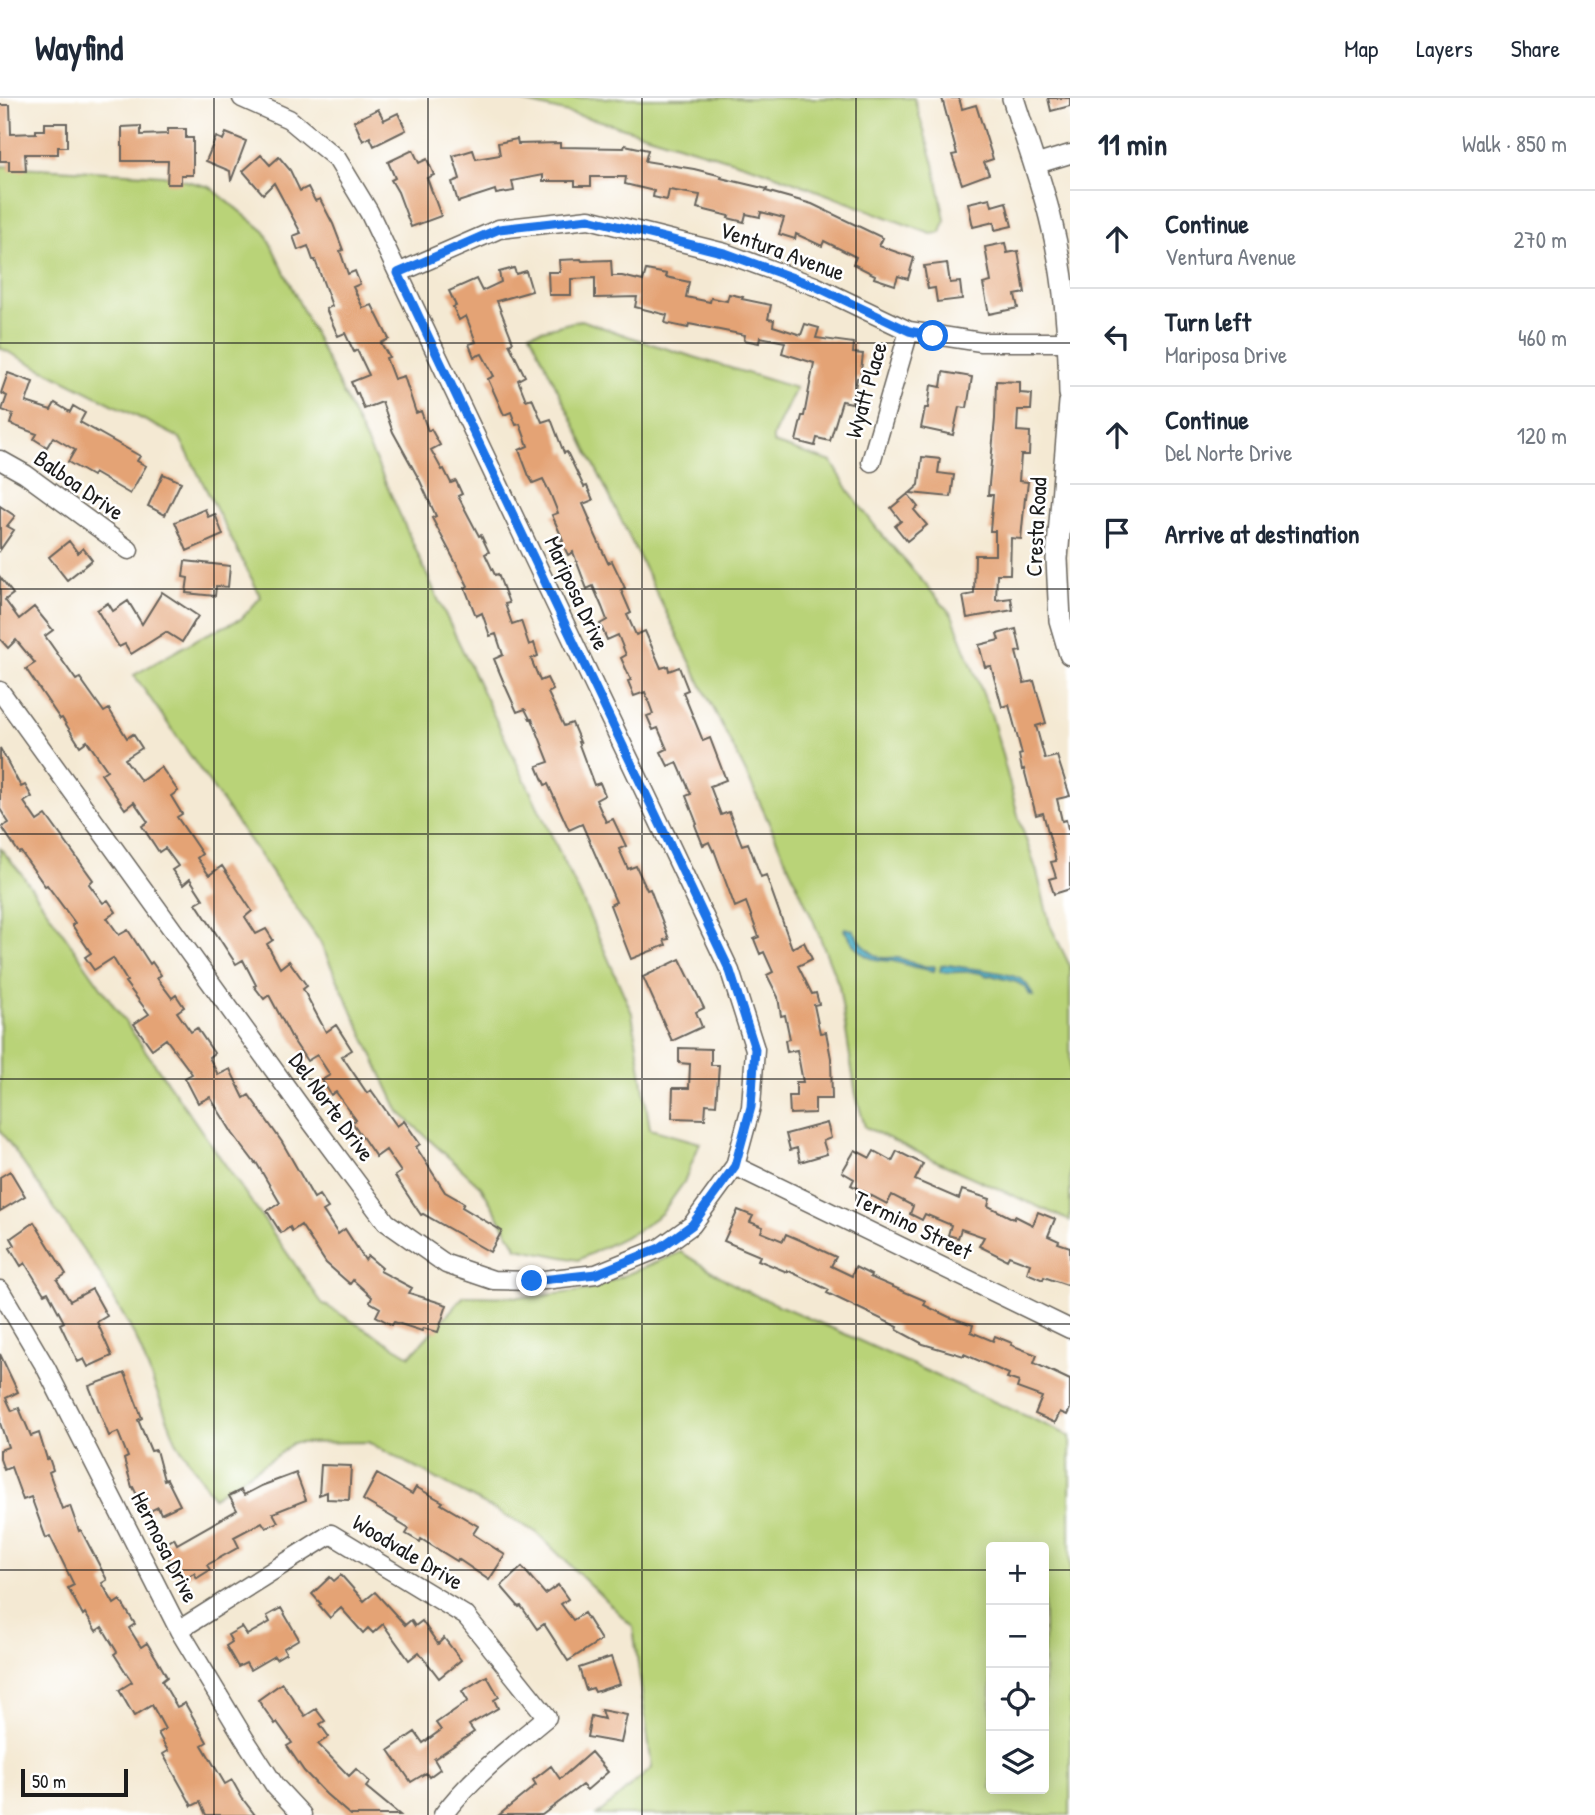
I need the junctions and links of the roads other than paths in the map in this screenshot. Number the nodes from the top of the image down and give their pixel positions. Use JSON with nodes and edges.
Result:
{"nodes":[{"id":1,"x":243,"y":98,"type":"edge"},
{"id":2,"x":1013,"y":98,"type":"edge"},
{"id":3,"x":1070,"y":154,"type":"edge"},
{"id":4,"x":1034,"y":165,"type":"junction"},
{"id":5,"x":398,"y":273,"type":"junction"},
{"id":6,"x":909,"y":331,"type":"junction"},
{"id":7,"x":1070,"y":342,"type":"edge"},
{"id":8,"x":1070,"y":394,"type":"edge"},
{"id":9,"x":1070,"y":402,"type":"edge"},
{"id":10,"x":0,"y":460,"type":"edge"},
{"id":11,"x":871,"y":462,"type":"dead end"},
{"id":12,"x":1068,"y":468,"type":"edge"},
{"id":13,"x":129,"y":550,"type":"dead end"},
{"id":14,"x":1070,"y":654,"type":"edge"},
{"id":15,"x":0,"y":691,"type":"edge"},
{"id":16,"x":735,"y":1166,"type":"junction"},
{"id":17,"x":0,"y":1290,"type":"edge"},
{"id":18,"x":1070,"y":1329,"type":"edge"},
{"id":19,"x":179,"y":1630,"type":"junction"},
{"id":20,"x":302,"y":1815,"type":"edge"},
{"id":21,"x":443,"y":1815,"type":"edge"}],
"edges":[{"from":1,"to":5,"type":"street","name":"Mariposa Drive"},
{"from":2,"to":4,"type":"street"},
{"from":3,"to":4,"type":"street"},
{"from":4,"to":7,"type":"street"},
{"from":5,"to":6,"type":"street","name":"Ventura Avenue"},
{"from":5,"to":16,"type":"street","name":"Mariposa Drive"},
{"from":6,"to":7,"type":"street","name":"Ventura Avenue"},
{"from":6,"to":11,"type":"street","name":"Wyatt Place"},
{"from":7,"to":8,"type":"street"},
{"from":9,"to":12,"type":"street","name":"Cresta Road"},
{"from":10,"to":13,"type":"street","name":"Balboa Drive"},
{"from":12,"to":14,"type":"street","name":"Cresta Road"},
{"from":15,"to":16,"type":"street","name":"Del Norte Drive"},
{"from":16,"to":18,"type":"street","name":"Termino Street"},
{"from":17,"to":19,"type":"street","name":"Hermosa Drive"},
{"from":19,"to":20,"type":"street","name":"Hermosa Drive"},
{"from":19,"to":21,"type":"street","name":"Woodvale Drive"}]}
